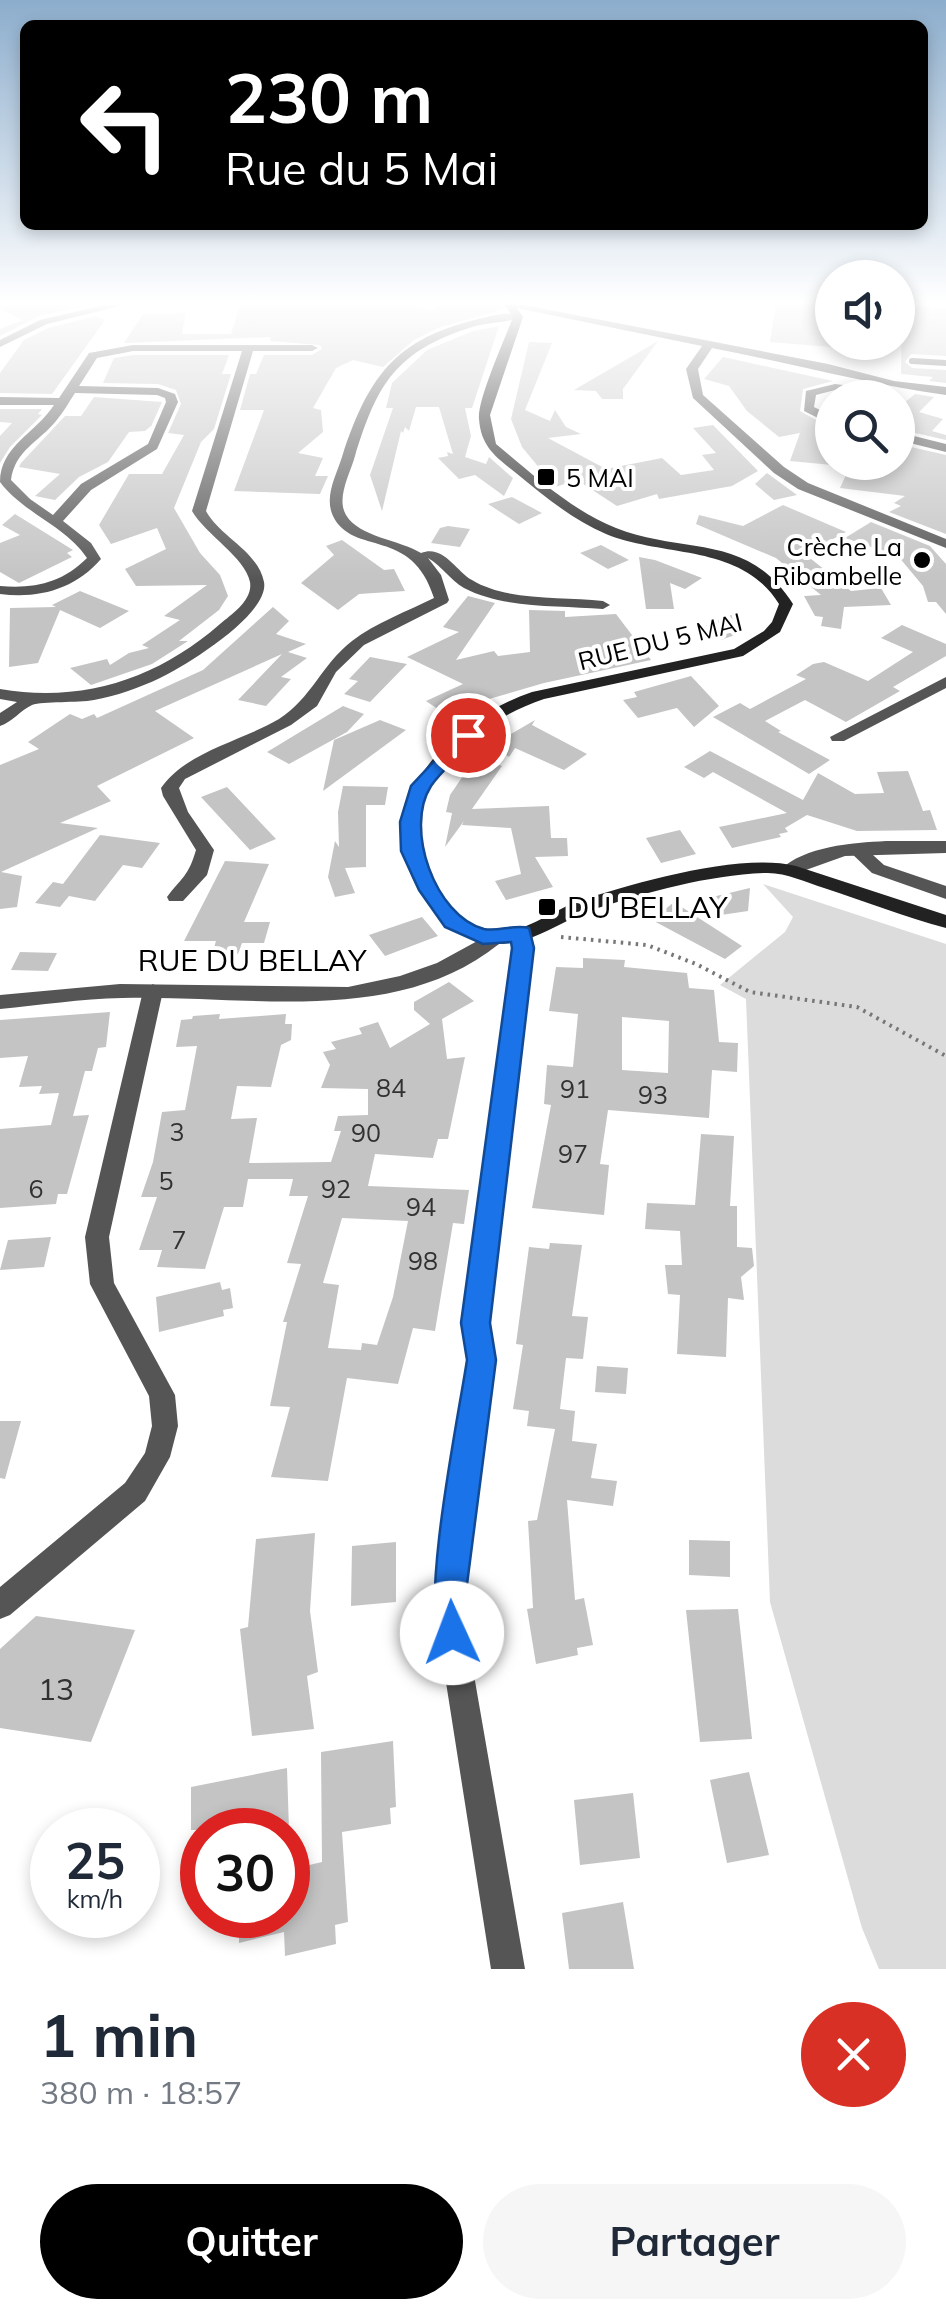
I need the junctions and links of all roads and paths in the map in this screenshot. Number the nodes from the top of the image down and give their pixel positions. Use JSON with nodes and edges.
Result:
{"nodes":[{"id":1,"x":64,"y":397,"type":"edge"},
{"id":2,"x":171,"y":397,"type":"edge"},
{"id":3,"x":234,"y":397,"type":"edge"},
{"id":4,"x":372,"y":397,"type":"edge"},
{"id":5,"x":490,"y":397,"type":"edge"},
{"id":6,"x":697,"y":397,"type":"edge"},
{"id":7,"x":915,"y":397,"type":"edge"},
{"id":8,"x":0,"y":401,"type":"edge"},
{"id":9,"x":60,"y":402,"type":"junction"},
{"id":10,"x":946,"y":402,"type":"edge"},
{"id":11,"x":915,"y":440,"type":"edge"},
{"id":12,"x":946,"y":448,"type":"edge"},
{"id":13,"x":56,"y":521,"type":"junction"},
{"id":14,"x":946,"y":544,"type":"edge"},
{"id":15,"x":420,"y":553,"type":"junction"},
{"id":16,"x":0,"y":590,"type":"edge"},
{"id":17,"x":603,"y":604,"type":"dead end"},
{"id":18,"x":946,"y":682,"type":"edge"},
{"id":19,"x":0,"y":694,"type":"edge"},
{"id":20,"x":28,"y":701,"type":"junction"},
{"id":21,"x":0,"y":722,"type":"edge"},
{"id":22,"x":838,"y":737,"type":"dead end"},
{"id":23,"x":946,"y":846,"type":"edge"},
{"id":24,"x":857,"y":850,"type":"junction"},
{"id":25,"x":790,"y":870,"type":"junction"},
{"id":26,"x":946,"y":893,"type":"edge"},
{"id":27,"x":176,"y":897,"type":"dead end"},
{"id":28,"x":946,"y":922,"type":"edge"},
{"id":29,"x":522,"y":934,"type":"junction"},
{"id":30,"x":492,"y":938,"type":"junction"},
{"id":31,"x":153,"y":991,"type":"junction"},
{"id":32,"x":0,"y":1002,"type":"edge"},
{"id":33,"x":946,"y":1056,"type":"edge"},
{"id":34,"x":0,"y":1605,"type":"edge"},
{"id":35,"x":508,"y":1969,"type":"edge"}],
"edges":[{"from":1,"to":9,"type":"street"},
{"from":2,"to":13,"type":"street"},
{"from":3,"to":20,"type":"street"},
{"from":4,"to":15,"type":"street"},
{"from":5,"to":30,"type":"main road","name":"RUE DU 5 MAI"},
{"from":6,"to":14,"type":"street"},
{"from":7,"to":10,"type":"street"},
{"from":8,"to":9,"type":"street"},
{"from":9,"to":13,"type":"street"},
{"from":11,"to":12,"type":"street"},
{"from":13,"to":16,"type":"street"},
{"from":15,"to":17,"type":"street"},
{"from":15,"to":27,"type":"street"},
{"from":18,"to":22,"type":"street"},
{"from":19,"to":20,"type":"street"},
{"from":20,"to":21,"type":"street"},
{"from":23,"to":24,"type":"street"},
{"from":24,"to":25,"type":"street"},
{"from":24,"to":26,"type":"street"},
{"from":25,"to":28,"type":"main road"},
{"from":25,"to":29,"type":"main road"},
{"from":29,"to":30,"type":"main road"},
{"from":29,"to":33,"type":"path"},
{"from":29,"to":35,"type":"street"},
{"from":30,"to":31,"type":"street","name":"RUE DU BELLAY"},
{"from":31,"to":32,"type":"street","name":"RUE DU BELLAY"},
{"from":31,"to":34,"type":"street"}]}
